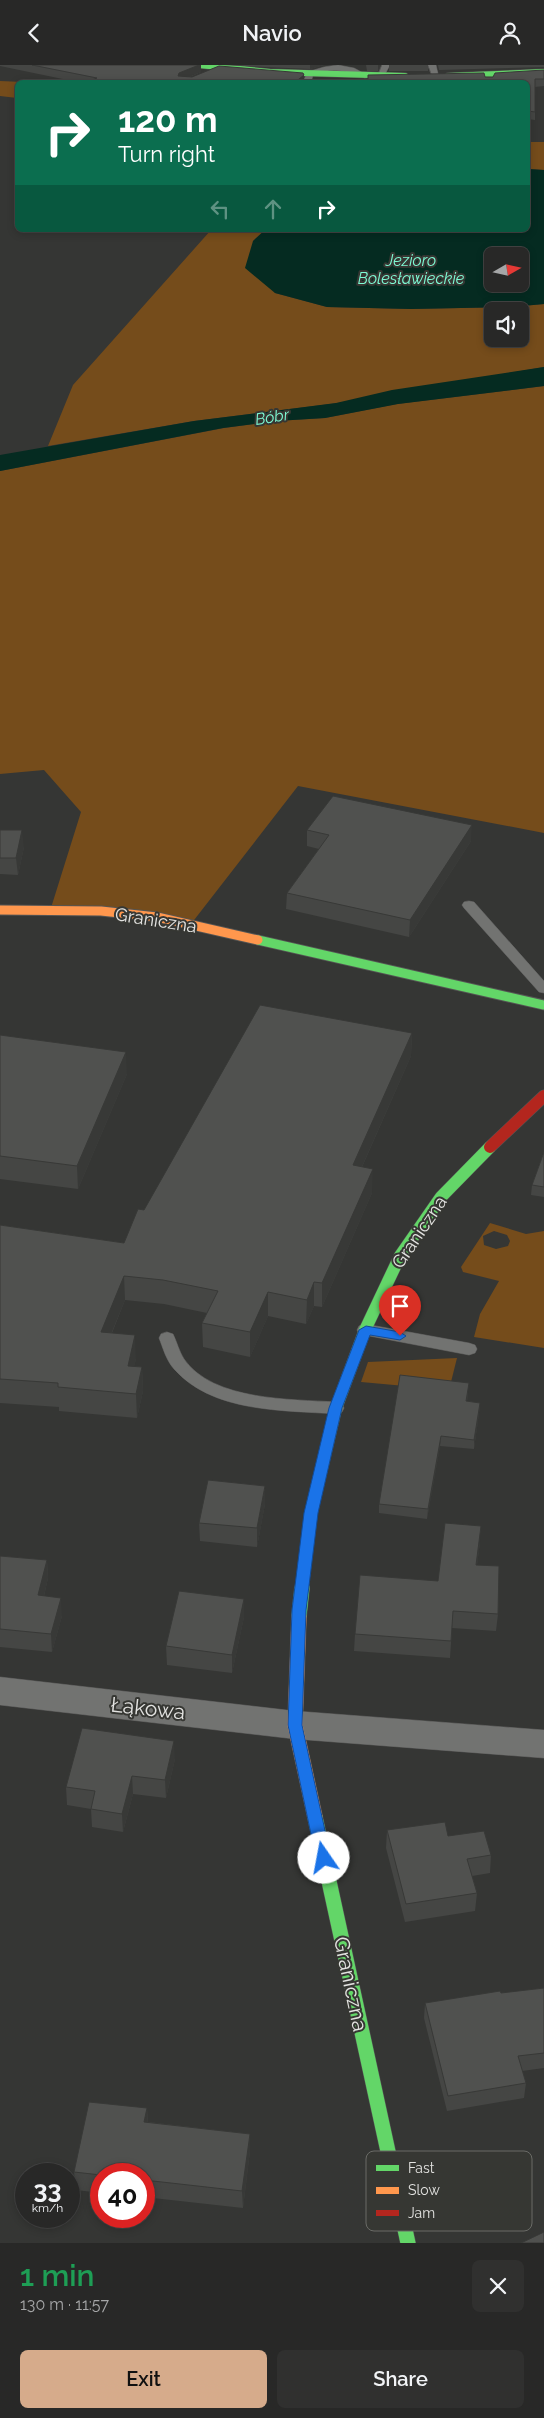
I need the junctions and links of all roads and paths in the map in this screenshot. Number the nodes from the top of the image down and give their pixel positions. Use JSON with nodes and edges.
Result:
{"nodes":[{"id":1,"x":199,"y":65,"type":"edge"},
{"id":2,"x":386,"y":65,"type":"edge"},
{"id":3,"x":240,"y":67,"type":"edge"},
{"id":4,"x":223,"y":68,"type":"junction"},
{"id":5,"x":534,"y":70,"type":"edge"},
{"id":6,"x":434,"y":71,"type":"edge"},
{"id":7,"x":206,"y":75,"type":"edge"},
{"id":8,"x":380,"y":76,"type":"junction"},
{"id":9,"x":311,"y":78,"type":"edge"},
{"id":10,"x":488,"y":79,"type":"edge"},
{"id":11,"x":469,"y":905,"type":"dead end"},
{"id":12,"x":0,"y":910,"type":"edge"},
{"id":13,"x":544,"y":989,"type":"edge"},
{"id":14,"x":544,"y":1005,"type":"edge"},
{"id":15,"x":544,"y":1097,"type":"edge"},
{"id":16,"x":366,"y":1330,"type":"junction"},
{"id":17,"x":167,"y":1338,"type":"dead end"},
{"id":18,"x":470,"y":1349,"type":"dead end"},
{"id":19,"x":336,"y":1408,"type":"junction"},
{"id":20,"x":0,"y":1691,"type":"edge"},
{"id":21,"x":295,"y":1725,"type":"junction"},
{"id":22,"x":544,"y":1744,"type":"edge"},
{"id":23,"x":388,"y":2151,"type":"edge"}],
"edges":[{"from":1,"to":4,"type":"street"},
{"from":2,"to":8,"type":"lane"},
{"from":3,"to":4,"type":"street"},
{"from":3,"to":9,"type":"street"},
{"from":4,"to":7,"type":"lane"},
{"from":5,"to":10,"type":"street"},
{"from":6,"to":8,"type":"street"},
{"from":6,"to":10,"type":"street"},
{"from":8,"to":9,"type":"street"},
{"from":11,"to":13,"type":"lane"},
{"from":12,"to":14,"type":"street","name":"Graniczna"},
{"from":15,"to":16,"type":"street","name":"Graniczna"},
{"from":16,"to":18,"type":"lane"},
{"from":16,"to":19,"type":"street","name":"Graniczna"},
{"from":17,"to":19,"type":"lane"},
{"from":19,"to":21,"type":"street","name":"Graniczna"},
{"from":20,"to":21,"type":"street","name":"Łąkowa"},
{"from":21,"to":22,"type":"street"},
{"from":21,"to":23,"type":"street","name":"Graniczna"}]}
